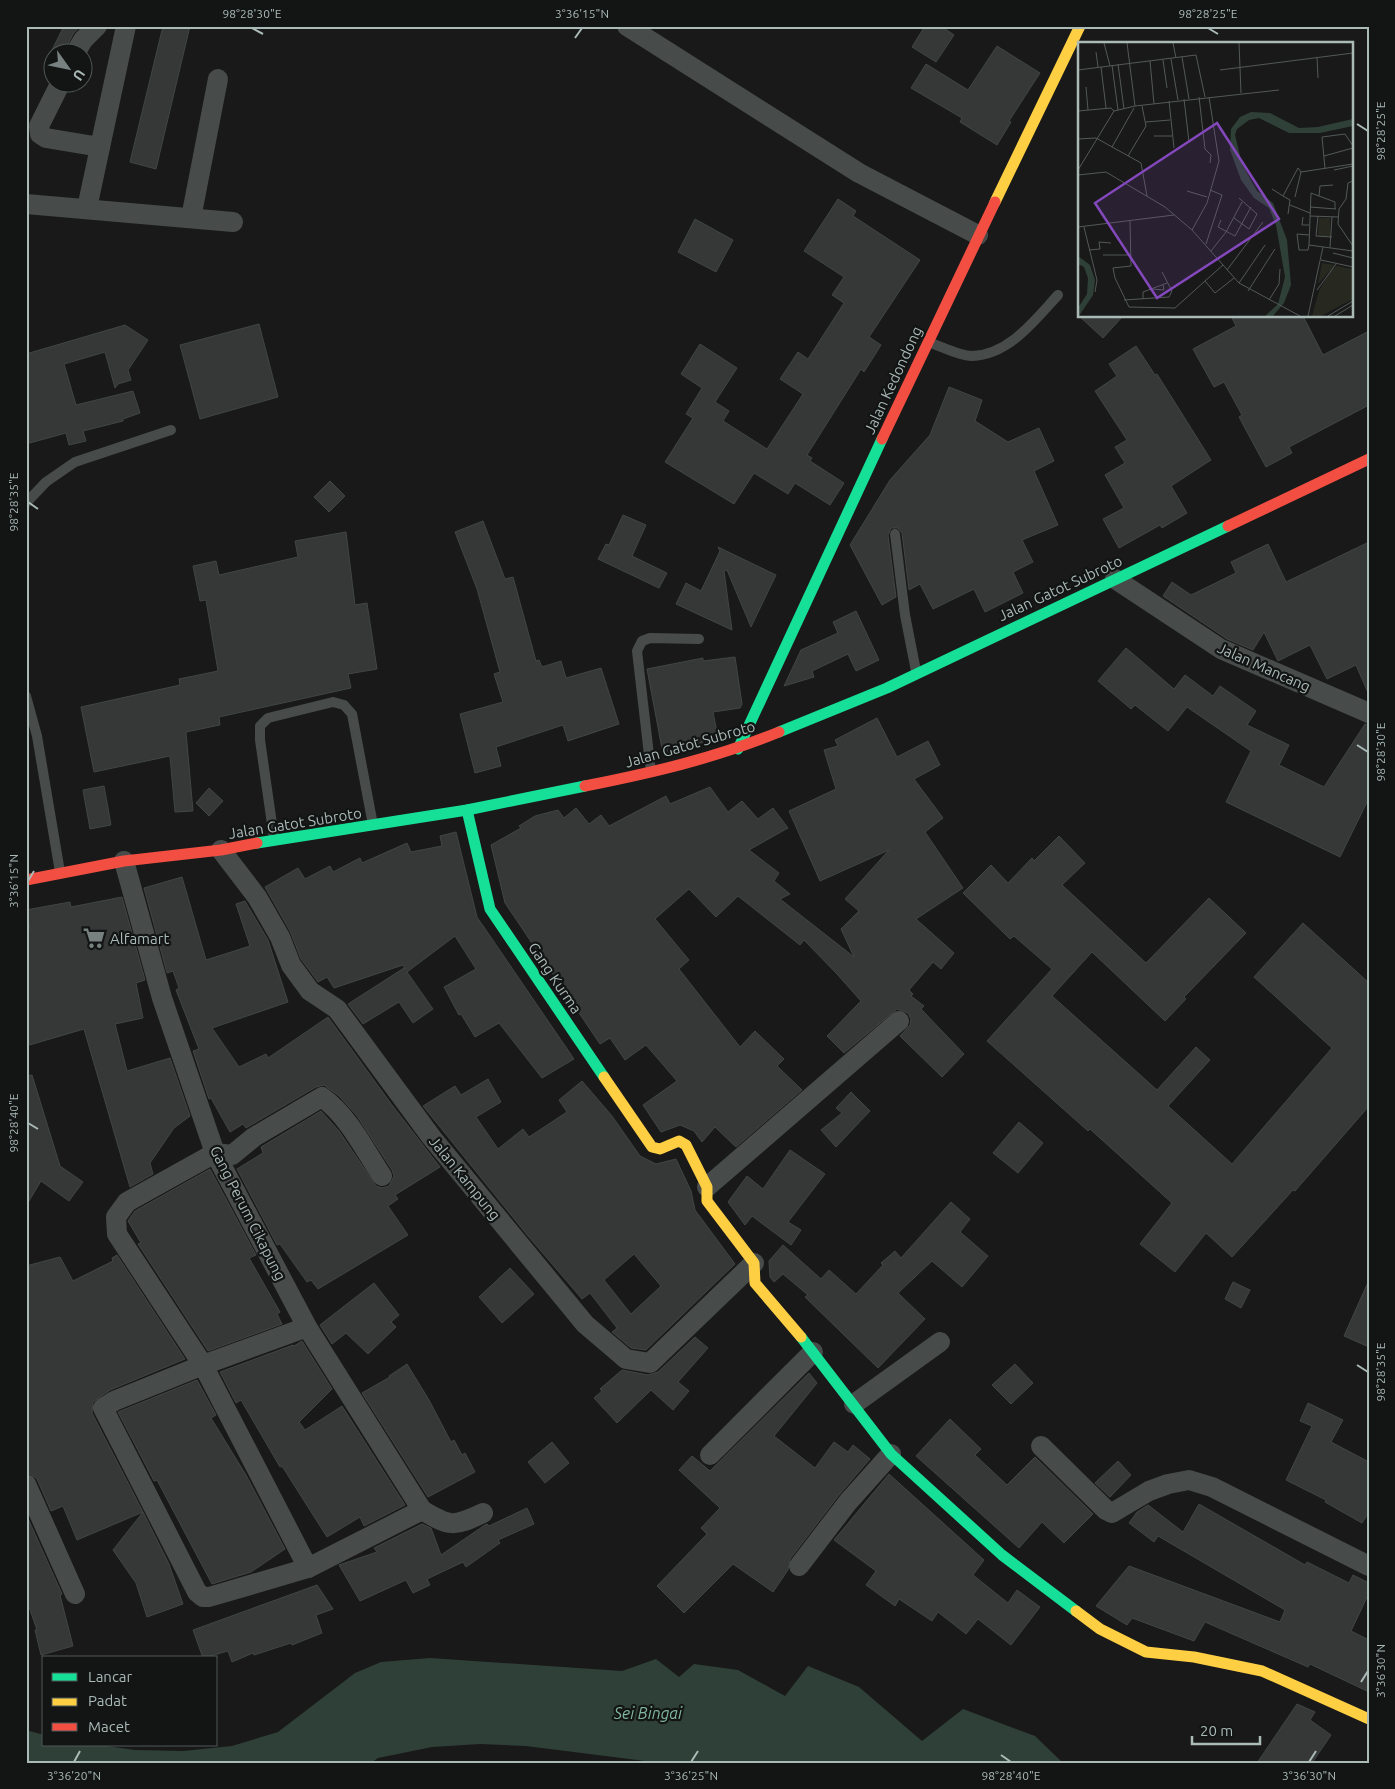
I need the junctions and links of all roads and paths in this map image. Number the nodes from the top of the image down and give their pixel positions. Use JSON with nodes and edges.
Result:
{"nodes":[{"id":1,"x":97,"y":26,"type":"edge"},
{"id":2,"x":126,"y":26,"type":"edge"},
{"id":3,"x":627,"y":26,"type":"edge"},
{"id":4,"x":1080,"y":26,"type":"edge"},
{"id":5,"x":81,"y":42,"type":"edge"},
{"id":6,"x":218,"y":79,"type":"dead end"},
{"id":7,"x":56,"y":92,"type":"edge"},
{"id":8,"x":100,"y":147,"type":"junction"},
{"id":9,"x":26,"y":204,"type":"edge"},
{"id":10,"x":87,"y":208,"type":"junction"},
{"id":11,"x":191,"y":218,"type":"junction"},
{"id":12,"x":233,"y":222,"type":"dead end"},
{"id":13,"x":978,"y":235,"type":"junction"},
{"id":14,"x":1058,"y":296,"type":"dead end"},
{"id":15,"x":927,"y":342,"type":"junction"},
{"id":16,"x":171,"y":430,"type":"dead end"},
{"id":17,"x":1369,"y":459,"type":"edge"},
{"id":18,"x":26,"y":503,"type":"edge"},
{"id":19,"x":895,"y":534,"type":"dead end"},
{"id":20,"x":1114,"y":578,"type":"junction"},
{"id":21,"x":699,"y":639,"type":"dead end"},
{"id":22,"x":916,"y":673,"type":"junction"},
{"id":23,"x":26,"y":696,"type":"edge"},
{"id":24,"x":1369,"y":713,"type":"edge"},
{"id":25,"x":738,"y":749,"type":"junction"},
{"id":26,"x":651,"y":773,"type":"junction"},
{"id":27,"x":467,"y":810,"type":"junction"},
{"id":28,"x":373,"y":826,"type":"junction"},
{"id":29,"x":274,"y":839,"type":"junction"},
{"id":30,"x":221,"y":850,"type":"junction"},
{"id":31,"x":124,"y":861,"type":"junction"},
{"id":32,"x":60,"y":873,"type":"junction"},
{"id":33,"x":26,"y":880,"type":"edge"},
{"id":34,"x":899,"y":1021,"type":"dead end"},
{"id":35,"x":215,"y":1153,"type":"junction"},
{"id":36,"x":382,"y":1176,"type":"dead end"},
{"id":37,"x":707,"y":1187,"type":"junction"},
{"id":38,"x":754,"y":1263,"type":"junction"},
{"id":39,"x":307,"y":1327,"type":"junction"},
{"id":40,"x":940,"y":1342,"type":"dead end"},
{"id":41,"x":813,"y":1352,"type":"junction"},
{"id":42,"x":203,"y":1365,"type":"junction"},
{"id":43,"x":854,"y":1404,"type":"junction"},
{"id":44,"x":1041,"y":1446,"type":"dead end"},
{"id":45,"x":891,"y":1454,"type":"junction"},
{"id":46,"x":710,"y":1455,"type":"dead end"},
{"id":47,"x":26,"y":1484,"type":"edge"},
{"id":48,"x":422,"y":1510,"type":"junction"},
{"id":49,"x":483,"y":1513,"type":"dead end"},
{"id":50,"x":799,"y":1566,"type":"dead end"},
{"id":51,"x":1369,"y":1566,"type":"edge"},
{"id":52,"x":308,"y":1568,"type":"junction"},
{"id":53,"x":75,"y":1594,"type":"dead end"},
{"id":54,"x":1369,"y":1719,"type":"edge"}],
"edges":[{"from":1,"to":5,"type":"street"},
{"from":2,"to":8,"type":"street"},
{"from":3,"to":13,"type":"street"},
{"from":4,"to":13,"type":"street","name":"Jalan Kedondong"},
{"from":6,"to":11,"type":"street"},
{"from":7,"to":8,"type":"street"},
{"from":8,"to":10,"type":"street"},
{"from":9,"to":10,"type":"street"},
{"from":10,"to":11,"type":"street"},
{"from":11,"to":12,"type":"street"},
{"from":13,"to":15,"type":"street","name":"Jalan Kedondong"},
{"from":14,"to":15,"type":"lane"},
{"from":15,"to":25,"type":"street","name":"Jalan Kedondong"},
{"from":16,"to":18,"type":"lane"},
{"from":17,"to":20,"type":"street","name":"Jalan Gatot Subroto"},
{"from":19,"to":22,"type":"lane"},
{"from":20,"to":22,"type":"street","name":"Jalan Gatot Subroto"},
{"from":20,"to":24,"type":"street","name":"Jalan Mancang"},
{"from":21,"to":26,"type":"lane"},
{"from":22,"to":25,"type":"street","name":"Jalan Gatot Subroto"},
{"from":23,"to":32,"type":"lane"},
{"from":25,"to":26,"type":"street","name":"Jalan Gatot Subroto"},
{"from":26,"to":27,"type":"street","name":"Jalan Gatot Subroto"},
{"from":27,"to":28,"type":"street","name":"Jalan Gatot Subroto"},
{"from":27,"to":37,"type":"street","name":"Gang Kurma"},
{"from":28,"to":29,"type":"street","name":"Jalan Gatot Subroto"},
{"from":28,"to":29,"type":"lane"},
{"from":29,"to":30,"type":"street","name":"Jalan Gatot Subroto"},
{"from":30,"to":31,"type":"street","name":"Jalan Gatot Subroto"},
{"from":30,"to":38,"type":"street","name":"Jalan Kampung"},
{"from":31,"to":32,"type":"street","name":"Jalan Gatot Subroto"},
{"from":31,"to":35,"type":"street","name":"Gang Perum Cikapung"},
{"from":32,"to":33,"type":"street","name":"Jalan Gatot Subroto"},
{"from":34,"to":37,"type":"street"},
{"from":35,"to":36,"type":"street"},
{"from":35,"to":39,"type":"street","name":"Gang Perum Cikapung"},
{"from":35,"to":42,"type":"street"},
{"from":37,"to":38,"type":"street"},
{"from":38,"to":41,"type":"street"},
{"from":39,"to":42,"type":"street"},
{"from":39,"to":48,"type":"street","name":"Gang Perum Cikapung"},
{"from":40,"to":43,"type":"street"},
{"from":41,"to":43,"type":"street"},
{"from":41,"to":46,"type":"street"},
{"from":42,"to":52,"type":"street"},
{"from":42,"to":52,"type":"street"},
{"from":43,"to":45,"type":"street"},
{"from":44,"to":51,"type":"street"},
{"from":45,"to":50,"type":"street"},
{"from":45,"to":54,"type":"street"},
{"from":47,"to":53,"type":"street"},
{"from":48,"to":49,"type":"street"},
{"from":48,"to":52,"type":"street"}]}
